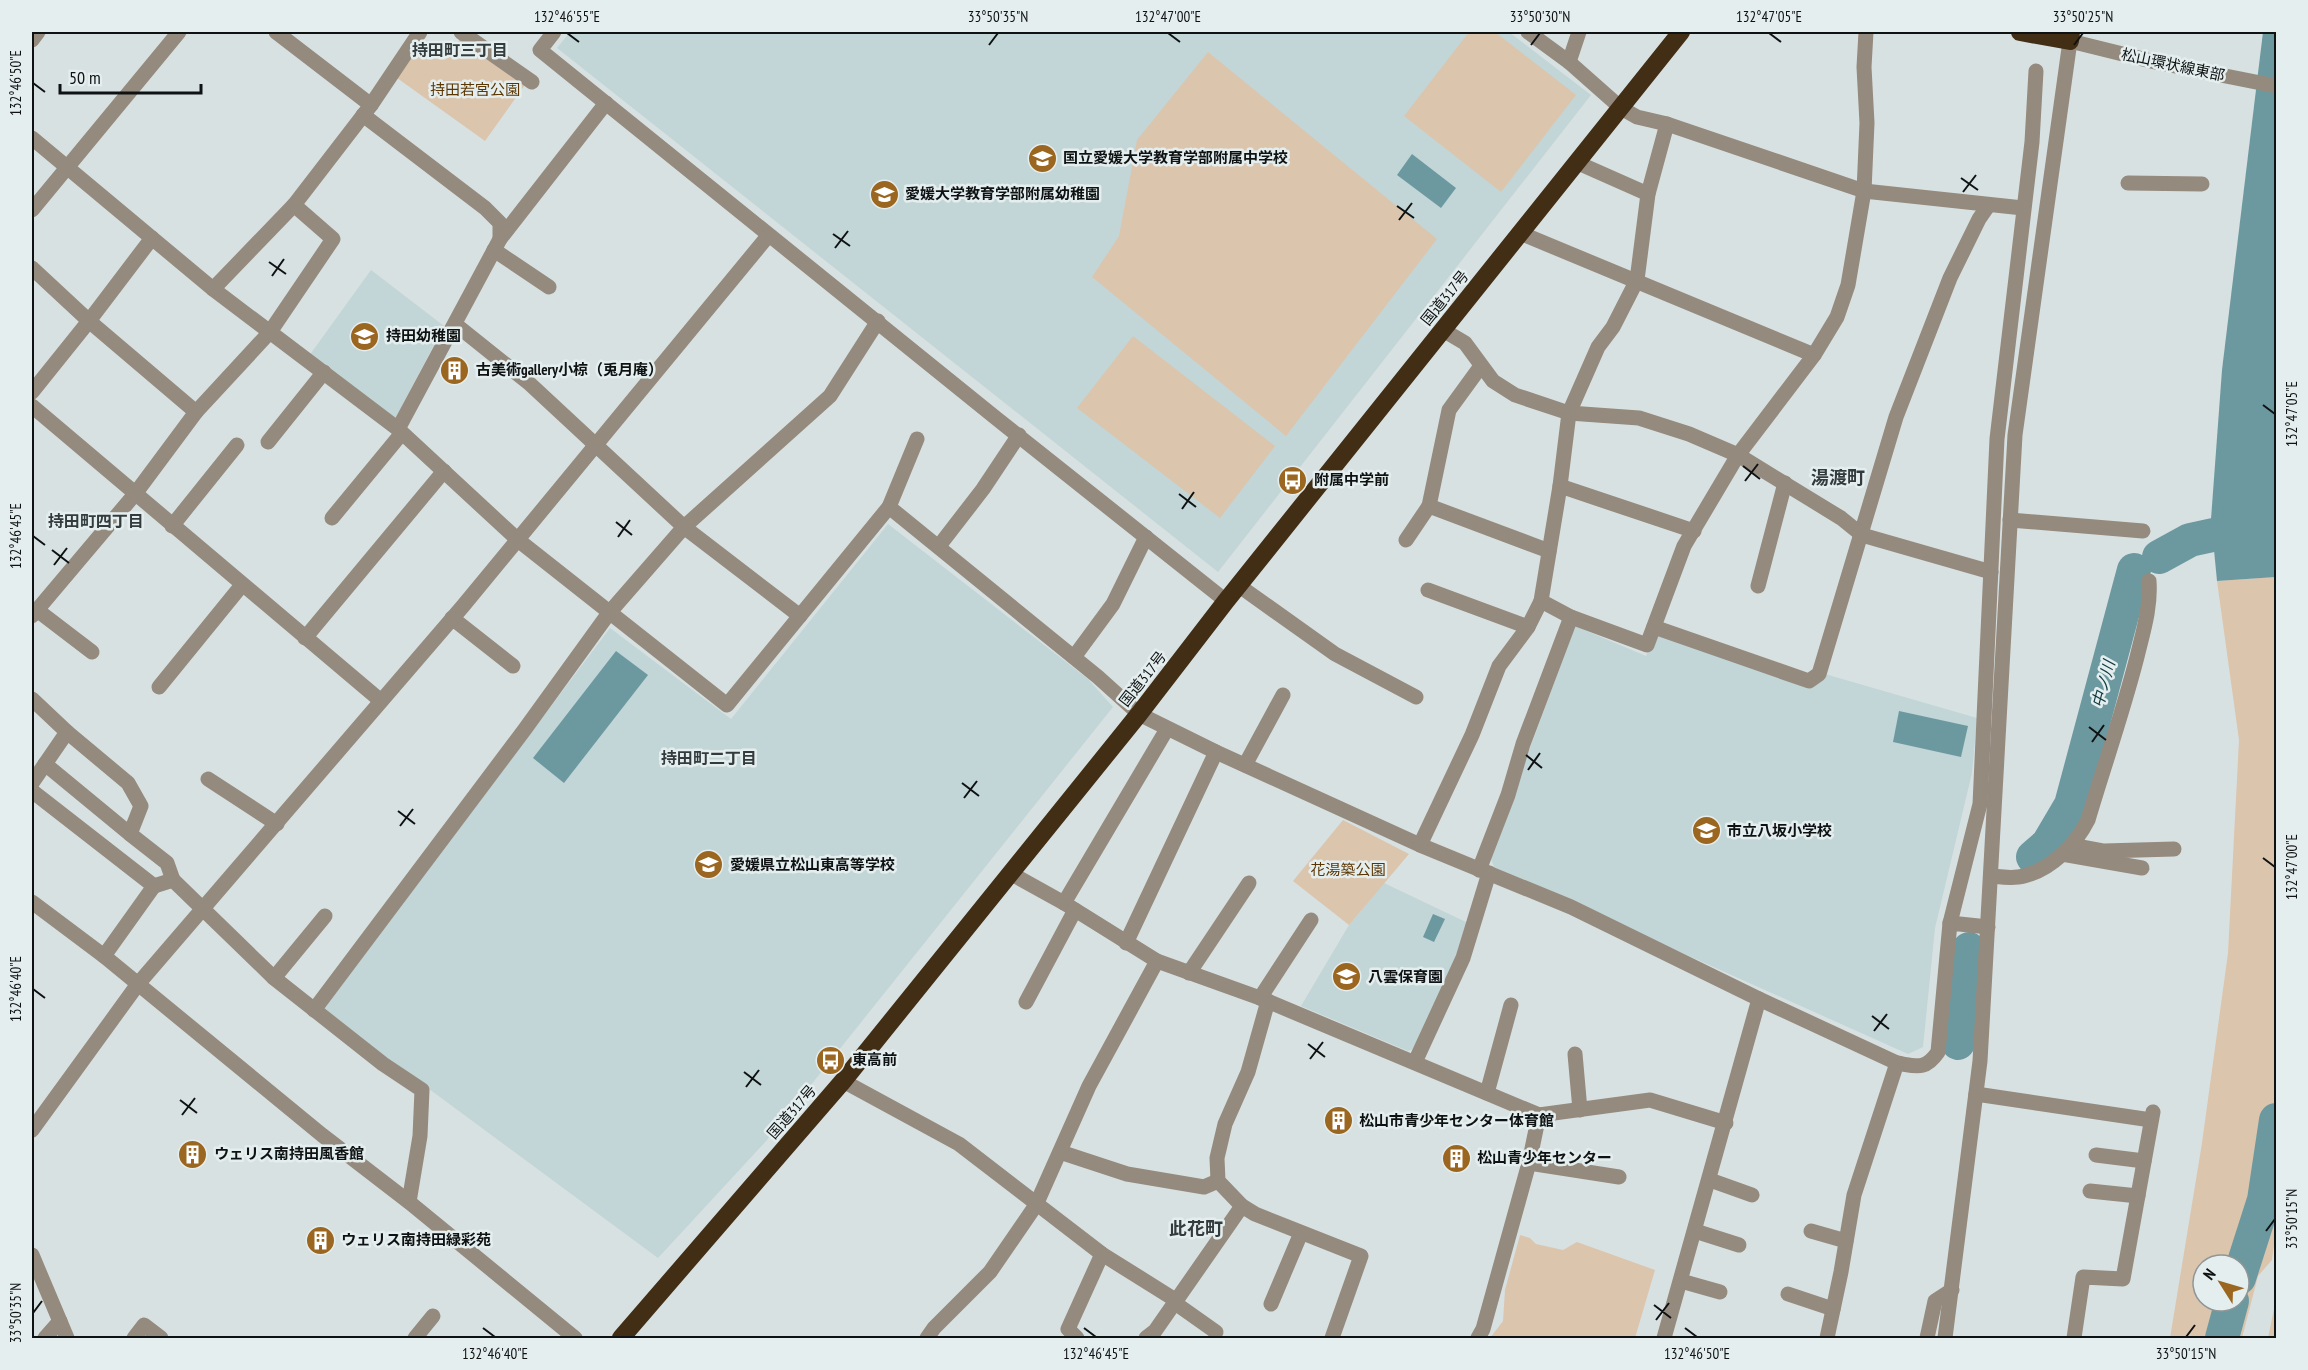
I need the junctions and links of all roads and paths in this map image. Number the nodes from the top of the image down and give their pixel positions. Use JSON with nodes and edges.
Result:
{"nodes":[{"id":1,"x":38,"y":32,"type":"edge"},
{"id":2,"x":179,"y":32,"type":"edge"},
{"id":3,"x":276,"y":32,"type":"edge"},
{"id":4,"x":420,"y":32,"type":"edge"},
{"id":5,"x":461,"y":32,"type":"edge"},
{"id":6,"x":554,"y":32,"type":"edge"},
{"id":7,"x":1528,"y":32,"type":"edge"},
{"id":8,"x":1579,"y":32,"type":"edge"},
{"id":9,"x":1681,"y":32,"type":"edge"},
{"id":10,"x":1866,"y":32,"type":"edge"},
{"id":11,"x":2020,"y":32,"type":"edge"},
{"id":12,"x":2070,"y":36,"type":"edge"},
{"id":13,"x":32,"y":40,"type":"edge"},
{"id":14,"x":1569,"y":62,"type":"junction"},
{"id":15,"x":2036,"y":71,"type":"dead end"},
{"id":16,"x":532,"y":82,"type":"dead end"},
{"id":17,"x":2277,"y":86,"type":"edge"},
{"id":18,"x":606,"y":103,"type":"junction"},
{"id":19,"x":1621,"y":108,"type":"junction"},
{"id":20,"x":367,"y":110,"type":"junction"},
{"id":21,"x":1667,"y":124,"type":"junction"},
{"id":22,"x":32,"y":138,"type":"edge"},
{"id":23,"x":1578,"y":163,"type":"junction"},
{"id":24,"x":65,"y":168,"type":"junction"},
{"id":25,"x":2128,"y":183,"type":"dead end"},
{"id":26,"x":2202,"y":184,"type":"dead end"},
{"id":27,"x":1864,"y":192,"type":"junction"},
{"id":28,"x":1647,"y":194,"type":"junction"},
{"id":29,"x":294,"y":205,"type":"junction"},
{"id":30,"x":1988,"y":206,"type":"junction"},
{"id":31,"x":2023,"y":208,"type":"junction"},
{"id":32,"x":32,"y":210,"type":"edge"},
{"id":33,"x":1520,"y":233,"type":"junction"},
{"id":34,"x":768,"y":236,"type":"junction"},
{"id":35,"x":152,"y":238,"type":"junction"},
{"id":36,"x":497,"y":245,"type":"junction"},
{"id":37,"x":32,"y":268,"type":"edge"},
{"id":38,"x":1637,"y":280,"type":"junction"},
{"id":39,"x":549,"y":287,"type":"dead end"},
{"id":40,"x":213,"y":289,"type":"junction"},
{"id":41,"x":89,"y":321,"type":"junction"},
{"id":42,"x":878,"y":321,"type":"junction"},
{"id":43,"x":455,"y":324,"type":"junction"},
{"id":44,"x":1443,"y":330,"type":"junction"},
{"id":45,"x":270,"y":332,"type":"junction"},
{"id":46,"x":1814,"y":355,"type":"junction"},
{"id":47,"x":1481,"y":366,"type":"junction"},
{"id":48,"x":324,"y":372,"type":"junction"},
{"id":49,"x":32,"y":392,"type":"edge"},
{"id":50,"x":32,"y":406,"type":"edge"},
{"id":51,"x":196,"y":412,"type":"junction"},
{"id":52,"x":1569,"y":412,"type":"junction"},
{"id":53,"x":400,"y":431,"type":"junction"},
{"id":54,"x":1019,"y":435,"type":"junction"},
{"id":55,"x":917,"y":439,"type":"dead end"},
{"id":56,"x":267,"y":442,"type":"dead end"},
{"id":57,"x":237,"y":445,"type":"dead end"},
{"id":58,"x":596,"y":446,"type":"junction"},
{"id":59,"x":1738,"y":455,"type":"junction"},
{"id":60,"x":444,"y":471,"type":"junction"},
{"id":61,"x":1785,"y":483,"type":"junction"},
{"id":62,"x":1560,"y":486,"type":"junction"},
{"id":63,"x":135,"y":494,"type":"junction"},
{"id":64,"x":1429,"y":506,"type":"junction"},
{"id":65,"x":889,"y":507,"type":"junction"},
{"id":66,"x":332,"y":518,"type":"dead end"},
{"id":67,"x":2010,"y":520,"type":"junction"},
{"id":68,"x":172,"y":526,"type":"junction"},
{"id":69,"x":684,"y":527,"type":"junction"},
{"id":70,"x":1694,"y":531,"type":"junction"},
{"id":71,"x":2143,"y":531,"type":"dead end"},
{"id":72,"x":1862,"y":535,"type":"junction"},
{"id":73,"x":1146,"y":537,"type":"junction"},
{"id":74,"x":518,"y":540,"type":"junction"},
{"id":75,"x":1406,"y":540,"type":"dead end"},
{"id":76,"x":939,"y":546,"type":"junction"},
{"id":77,"x":1549,"y":551,"type":"junction"},
{"id":78,"x":1991,"y":572,"type":"junction"},
{"id":79,"x":2149,"y":580,"type":"dead end"},
{"id":80,"x":242,"y":585,"type":"junction"},
{"id":81,"x":1239,"y":585,"type":"junction"},
{"id":82,"x":1758,"y":586,"type":"dead end"},
{"id":83,"x":1428,"y":590,"type":"dead end"},
{"id":84,"x":1226,"y":601,"type":"junction"},
{"id":85,"x":1541,"y":602,"type":"junction"},
{"id":86,"x":609,"y":613,"type":"junction"},
{"id":87,"x":33,"y":614,"type":"edge"},
{"id":88,"x":800,"y":616,"type":"junction"},
{"id":89,"x":1571,"y":617,"type":"junction"},
{"id":90,"x":452,"y":618,"type":"junction"},
{"id":91,"x":1528,"y":627,"type":"junction"},
{"id":92,"x":1654,"y":627,"type":"junction"},
{"id":93,"x":305,"y":638,"type":"junction"},
{"id":94,"x":92,"y":652,"type":"dead end"},
{"id":95,"x":1074,"y":657,"type":"junction"},
{"id":96,"x":513,"y":666,"type":"dead end"},
{"id":97,"x":159,"y":687,"type":"dead end"},
{"id":98,"x":1283,"y":695,"type":"dead end"},
{"id":99,"x":1416,"y":697,"type":"dead end"},
{"id":100,"x":32,"y":699,"type":"edge"},
{"id":101,"x":381,"y":701,"type":"junction"},
{"id":102,"x":1139,"y":714,"type":"junction"},
{"id":103,"x":1167,"y":729,"type":"junction"},
{"id":104,"x":67,"y":732,"type":"junction"},
{"id":105,"x":1216,"y":752,"type":"junction"},
{"id":106,"x":45,"y":764,"type":"junction"},
{"id":107,"x":1245,"y":765,"type":"junction"},
{"id":108,"x":208,"y":779,"type":"dead end"},
{"id":109,"x":32,"y":783,"type":"edge"},
{"id":110,"x":32,"y":791,"type":"edge"},
{"id":111,"x":277,"y":824,"type":"junction"},
{"id":112,"x":130,"y":834,"type":"junction"},
{"id":113,"x":1420,"y":845,"type":"junction"},
{"id":114,"x":2174,"y":849,"type":"dead end"},
{"id":115,"x":2067,"y":850,"type":"junction"},
{"id":116,"x":2142,"y":868,"type":"dead end"},
{"id":117,"x":1484,"y":871,"type":"junction"},
{"id":118,"x":1010,"y":873,"type":"junction"},
{"id":119,"x":1991,"y":876,"type":"junction"},
{"id":120,"x":172,"y":880,"type":"junction"},
{"id":121,"x":1249,"y":884,"type":"dead end"},
{"id":122,"x":154,"y":886,"type":"junction"},
{"id":123,"x":32,"y":902,"type":"edge"},
{"id":124,"x":1069,"y":906,"type":"junction"},
{"id":125,"x":204,"y":909,"type":"junction"},
{"id":126,"x":325,"y":916,"type":"dead end"},
{"id":127,"x":1311,"y":920,"type":"dead end"},
{"id":128,"x":1950,"y":923,"type":"junction"},
{"id":129,"x":1988,"y":927,"type":"junction"},
{"id":130,"x":1126,"y":943,"type":"junction"},
{"id":131,"x":104,"y":956,"type":"junction"},
{"id":132,"x":1157,"y":961,"type":"junction"},
{"id":133,"x":1189,"y":973,"type":"junction"},
{"id":134,"x":274,"y":978,"type":"junction"},
{"id":135,"x":138,"y":984,"type":"junction"},
{"id":136,"x":1264,"y":999,"type":"junction"},
{"id":137,"x":1759,"y":999,"type":"junction"},
{"id":138,"x":1026,"y":1002,"type":"dead end"},
{"id":139,"x":1511,"y":1005,"type":"dead end"},
{"id":140,"x":314,"y":1010,"type":"junction"},
{"id":141,"x":1575,"y":1054,"type":"dead end"},
{"id":142,"x":1415,"y":1062,"type":"junction"},
{"id":143,"x":1897,"y":1063,"type":"junction"},
{"id":144,"x":843,"y":1081,"type":"junction"},
{"id":145,"x":1487,"y":1093,"type":"junction"},
{"id":146,"x":1976,"y":1094,"type":"junction"},
{"id":147,"x":1580,"y":1110,"type":"junction"},
{"id":148,"x":1539,"y":1115,"type":"junction"},
{"id":149,"x":1726,"y":1123,"type":"junction"},
{"id":150,"x":32,"y":1130,"type":"edge"},
{"id":151,"x":1060,"y":1152,"type":"junction"},
{"id":152,"x":2096,"y":1155,"type":"dead end"},
{"id":153,"x":2144,"y":1161,"type":"junction"},
{"id":154,"x":1530,"y":1163,"type":"junction"},
{"id":155,"x":1619,"y":1177,"type":"dead end"},
{"id":156,"x":1710,"y":1180,"type":"junction"},
{"id":157,"x":1218,"y":1181,"type":"junction"},
{"id":158,"x":2090,"y":1191,"type":"dead end"},
{"id":159,"x":1752,"y":1195,"type":"dead end"},
{"id":160,"x":2138,"y":1196,"type":"junction"},
{"id":161,"x":410,"y":1202,"type":"junction"},
{"id":162,"x":1036,"y":1205,"type":"junction"},
{"id":163,"x":1242,"y":1206,"type":"junction"},
{"id":164,"x":1695,"y":1231,"type":"junction"},
{"id":165,"x":1811,"y":1231,"type":"dead end"},
{"id":166,"x":1301,"y":1233,"type":"junction"},
{"id":167,"x":1846,"y":1241,"type":"junction"},
{"id":168,"x":1739,"y":1245,"type":"dead end"},
{"id":169,"x":1102,"y":1254,"type":"junction"},
{"id":170,"x":32,"y":1255,"type":"edge"},
{"id":171,"x":1681,"y":1281,"type":"junction"},
{"id":172,"x":1952,"y":1290,"type":"junction"},
{"id":173,"x":1720,"y":1293,"type":"dead end"},
{"id":174,"x":1788,"y":1294,"type":"dead end"},
{"id":175,"x":1176,"y":1302,"type":"junction"},
{"id":176,"x":1271,"y":1304,"type":"dead end"},
{"id":177,"x":1833,"y":1309,"type":"junction"},
{"id":178,"x":433,"y":1316,"type":"dead end"},
{"id":179,"x":60,"y":1321,"type":"junction"},
{"id":180,"x":1216,"y":1332,"type":"dead end"},
{"id":181,"x":1156,"y":1336,"type":"edge"},
{"id":182,"x":45,"y":1338,"type":"edge"},
{"id":183,"x":67,"y":1338,"type":"edge"},
{"id":184,"x":134,"y":1338,"type":"edge"},
{"id":185,"x":161,"y":1338,"type":"edge"},
{"id":186,"x":415,"y":1338,"type":"edge"},
{"id":187,"x":574,"y":1338,"type":"edge"},
{"id":188,"x":621,"y":1338,"type":"edge"},
{"id":189,"x":927,"y":1338,"type":"edge"},
{"id":190,"x":1077,"y":1338,"type":"edge"},
{"id":191,"x":1332,"y":1338,"type":"edge"},
{"id":192,"x":1478,"y":1338,"type":"edge"},
{"id":193,"x":1664,"y":1338,"type":"edge"},
{"id":194,"x":1827,"y":1338,"type":"edge"},
{"id":195,"x":1927,"y":1338,"type":"edge"},
{"id":196,"x":1945,"y":1338,"type":"edge"},
{"id":197,"x":2074,"y":1338,"type":"edge"}],
"edges":[{"from":1,"to":13,"type":"street"},
{"from":2,"to":24,"type":"street"},
{"from":3,"to":20,"type":"street"},
{"from":4,"to":20,"type":"street"},
{"from":5,"to":16,"type":"street"},
{"from":6,"to":18,"type":"street"},
{"from":7,"to":14,"type":"street"},
{"from":8,"to":14,"type":"street"},
{"from":9,"to":19,"type":"highway","name":"国道317号"},
{"from":10,"to":27,"type":"street"},
{"from":11,"to":12,"type":"highway"},
{"from":12,"to":17,"type":"street","name":"松山環状線東部"},
{"from":12,"to":67,"type":"street"},
{"from":14,"to":19,"type":"street"},
{"from":15,"to":31,"type":"street"},
{"from":18,"to":34,"type":"street"},
{"from":18,"to":36,"type":"street"},
{"from":19,"to":21,"type":"street"},
{"from":19,"to":23,"type":"highway","name":"国道317号"},
{"from":20,"to":29,"type":"street"},
{"from":20,"to":36,"type":"street"},
{"from":21,"to":27,"type":"street"},
{"from":21,"to":28,"type":"street"},
{"from":22,"to":24,"type":"street"},
{"from":23,"to":28,"type":"street"},
{"from":23,"to":33,"type":"highway","name":"国道317号"},
{"from":24,"to":32,"type":"street"},
{"from":24,"to":35,"type":"street"},
{"from":25,"to":26,"type":"street"},
{"from":27,"to":30,"type":"street"},
{"from":27,"to":46,"type":"street"},
{"from":28,"to":38,"type":"street"},
{"from":29,"to":40,"type":"street"},
{"from":29,"to":45,"type":"street"},
{"from":30,"to":31,"type":"street"},
{"from":30,"to":72,"type":"street"},
{"from":31,"to":78,"type":"street"},
{"from":33,"to":38,"type":"street"},
{"from":33,"to":44,"type":"highway","name":"国道317号"},
{"from":34,"to":42,"type":"street"},
{"from":34,"to":58,"type":"street"},
{"from":35,"to":40,"type":"street"},
{"from":35,"to":41,"type":"street"},
{"from":36,"to":39,"type":"street"},
{"from":36,"to":43,"type":"street"},
{"from":37,"to":41,"type":"street"},
{"from":38,"to":46,"type":"street"},
{"from":38,"to":52,"type":"street"},
{"from":40,"to":45,"type":"street"},
{"from":41,"to":49,"type":"street"},
{"from":41,"to":51,"type":"street"},
{"from":42,"to":54,"type":"street"},
{"from":42,"to":69,"type":"street"},
{"from":43,"to":53,"type":"street"},
{"from":43,"to":58,"type":"street"},
{"from":44,"to":47,"type":"street"},
{"from":44,"to":81,"type":"highway","name":"国道317号"},
{"from":45,"to":48,"type":"street"},
{"from":45,"to":51,"type":"street"},
{"from":46,"to":59,"type":"street"},
{"from":47,"to":52,"type":"street"},
{"from":47,"to":64,"type":"street"},
{"from":48,"to":53,"type":"street"},
{"from":48,"to":56,"type":"street"},
{"from":50,"to":63,"type":"street"},
{"from":51,"to":63,"type":"street"},
{"from":52,"to":59,"type":"street"},
{"from":52,"to":62,"type":"street"},
{"from":53,"to":60,"type":"street"},
{"from":53,"to":66,"type":"street"},
{"from":54,"to":73,"type":"street"},
{"from":54,"to":76,"type":"street"},
{"from":55,"to":65,"type":"street"},
{"from":57,"to":68,"type":"street"},
{"from":58,"to":69,"type":"street"},
{"from":58,"to":74,"type":"street"},
{"from":59,"to":61,"type":"street"},
{"from":59,"to":70,"type":"street"},
{"from":60,"to":74,"type":"street"},
{"from":60,"to":93,"type":"street"},
{"from":61,"to":72,"type":"street"},
{"from":61,"to":82,"type":"street"},
{"from":62,"to":70,"type":"street"},
{"from":62,"to":77,"type":"street"},
{"from":63,"to":68,"type":"street"},
{"from":63,"to":87,"type":"street"},
{"from":64,"to":75,"type":"street"},
{"from":64,"to":77,"type":"street"},
{"from":65,"to":76,"type":"street"},
{"from":65,"to":88,"type":"street"},
{"from":67,"to":71,"type":"street"},
{"from":67,"to":119,"type":"street"},
{"from":68,"to":80,"type":"street"},
{"from":69,"to":86,"type":"street"},
{"from":69,"to":88,"type":"street"},
{"from":70,"to":92,"type":"street"},
{"from":72,"to":78,"type":"street"},
{"from":72,"to":92,"type":"street"},
{"from":73,"to":84,"type":"street"},
{"from":73,"to":95,"type":"street"},
{"from":74,"to":86,"type":"street"},
{"from":74,"to":90,"type":"street"},
{"from":76,"to":95,"type":"street"},
{"from":77,"to":85,"type":"street"},
{"from":78,"to":128,"type":"street"},
{"from":79,"to":115,"type":"street"},
{"from":80,"to":93,"type":"street"},
{"from":80,"to":97,"type":"street"},
{"from":81,"to":84,"type":"highway","name":"国道317号"},
{"from":81,"to":99,"type":"street"},
{"from":83,"to":91,"type":"street"},
{"from":84,"to":102,"type":"highway","name":"国道317号"},
{"from":85,"to":89,"type":"street"},
{"from":85,"to":91,"type":"street"},
{"from":86,"to":88,"type":"street"},
{"from":86,"to":140,"type":"street"},
{"from":87,"to":94,"type":"street"},
{"from":89,"to":92,"type":"street"},
{"from":89,"to":117,"type":"street"},
{"from":90,"to":96,"type":"street"},
{"from":90,"to":101,"type":"street"},
{"from":91,"to":113,"type":"street"},
{"from":93,"to":101,"type":"street"},
{"from":95,"to":102,"type":"street"},
{"from":98,"to":107,"type":"street"},
{"from":100,"to":104,"type":"street"},
{"from":101,"to":111,"type":"street"},
{"from":102,"to":103,"type":"street"},
{"from":102,"to":118,"type":"highway","name":"国道317号"},
{"from":103,"to":105,"type":"street"},
{"from":103,"to":124,"type":"street"},
{"from":104,"to":106,"type":"street"},
{"from":104,"to":112,"type":"street"},
{"from":105,"to":107,"type":"street"},
{"from":105,"to":130,"type":"street"},
{"from":106,"to":109,"type":"street"},
{"from":106,"to":112,"type":"street"},
{"from":107,"to":113,"type":"street"},
{"from":108,"to":111,"type":"street"},
{"from":110,"to":122,"type":"street"},
{"from":111,"to":125,"type":"street"},
{"from":112,"to":120,"type":"street"},
{"from":113,"to":117,"type":"street"},
{"from":114,"to":115,"type":"street"},
{"from":115,"to":116,"type":"street"},
{"from":115,"to":119,"type":"street"},
{"from":117,"to":137,"type":"street"},
{"from":117,"to":142,"type":"street"},
{"from":118,"to":124,"type":"street"},
{"from":118,"to":144,"type":"highway","name":"国道317号"},
{"from":119,"to":129,"type":"street"},
{"from":120,"to":122,"type":"street"},
{"from":120,"to":125,"type":"street"},
{"from":121,"to":133,"type":"street"},
{"from":122,"to":131,"type":"street"},
{"from":123,"to":131,"type":"street"},
{"from":124,"to":130,"type":"street"},
{"from":124,"to":138,"type":"street"},
{"from":125,"to":134,"type":"street"},
{"from":125,"to":135,"type":"street"},
{"from":126,"to":134,"type":"street"},
{"from":127,"to":136,"type":"street"},
{"from":128,"to":129,"type":"street"},
{"from":128,"to":143,"type":"street"},
{"from":129,"to":146,"type":"street"},
{"from":130,"to":132,"type":"street"},
{"from":131,"to":135,"type":"street"},
{"from":132,"to":133,"type":"street"},
{"from":132,"to":151,"type":"street"},
{"from":133,"to":136,"type":"street"},
{"from":134,"to":140,"type":"street"},
{"from":135,"to":150,"type":"street"},
{"from":135,"to":161,"type":"street"},
{"from":136,"to":142,"type":"street"},
{"from":136,"to":157,"type":"street"},
{"from":137,"to":143,"type":"street"},
{"from":137,"to":149,"type":"street"},
{"from":139,"to":145,"type":"street"},
{"from":140,"to":161,"type":"street"},
{"from":141,"to":147,"type":"street"},
{"from":142,"to":145,"type":"street"},
{"from":143,"to":167,"type":"street"},
{"from":144,"to":162,"type":"street"},
{"from":144,"to":188,"type":"highway","name":"国道317号"},
{"from":145,"to":148,"type":"street"},
{"from":146,"to":153,"type":"street"},
{"from":146,"to":172,"type":"street"},
{"from":147,"to":148,"type":"street"},
{"from":147,"to":149,"type":"street"},
{"from":148,"to":154,"type":"street"},
{"from":149,"to":156,"type":"street"},
{"from":151,"to":157,"type":"street"},
{"from":151,"to":162,"type":"street"},
{"from":152,"to":153,"type":"street"},
{"from":153,"to":160,"type":"street"},
{"from":154,"to":155,"type":"street"},
{"from":154,"to":192,"type":"street"},
{"from":156,"to":159,"type":"street"},
{"from":156,"to":164,"type":"street"},
{"from":157,"to":163,"type":"street"},
{"from":158,"to":160,"type":"street"},
{"from":160,"to":197,"type":"street"},
{"from":161,"to":187,"type":"street"},
{"from":162,"to":169,"type":"street"},
{"from":162,"to":189,"type":"street"},
{"from":163,"to":166,"type":"street"},
{"from":163,"to":175,"type":"street"},
{"from":164,"to":168,"type":"street"},
{"from":164,"to":171,"type":"street"},
{"from":165,"to":167,"type":"street"},
{"from":166,"to":176,"type":"street"},
{"from":166,"to":191,"type":"street"},
{"from":167,"to":177,"type":"street"},
{"from":169,"to":175,"type":"street"},
{"from":169,"to":190,"type":"street"},
{"from":170,"to":179,"type":"street"},
{"from":171,"to":173,"type":"street"},
{"from":171,"to":193,"type":"street"},
{"from":172,"to":195,"type":"street"},
{"from":172,"to":196,"type":"street"},
{"from":174,"to":177,"type":"street"},
{"from":175,"to":180,"type":"street"},
{"from":175,"to":181,"type":"street"},
{"from":177,"to":194,"type":"street"},
{"from":178,"to":186,"type":"street"},
{"from":179,"to":182,"type":"street"},
{"from":179,"to":183,"type":"street"},
{"from":184,"to":185,"type":"street"}]}
